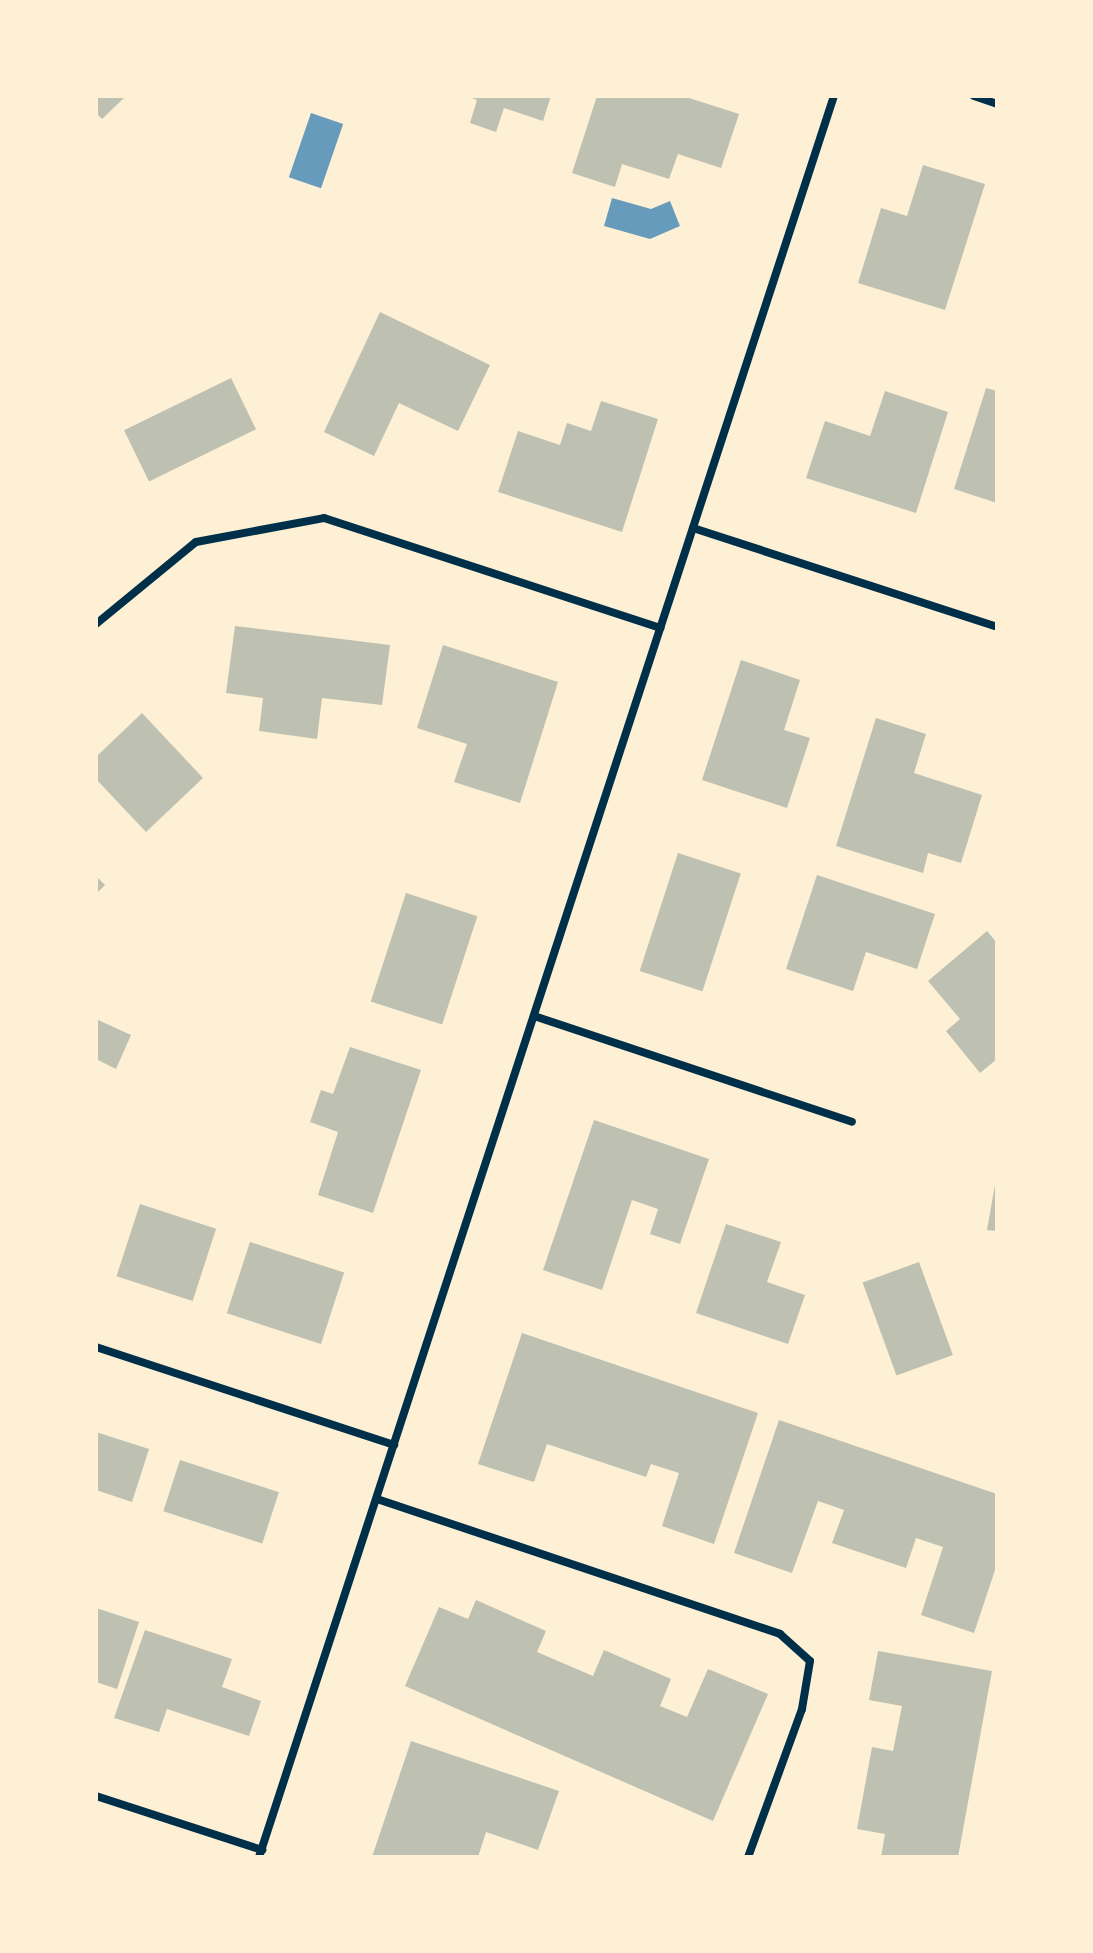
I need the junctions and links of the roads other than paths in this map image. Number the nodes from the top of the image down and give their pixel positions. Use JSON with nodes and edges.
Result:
{"nodes":[{"id":1,"x":834,"y":96,"type":"edge"},
{"id":2,"x":974,"y":96,"type":"edge"},
{"id":3,"x":997,"y":104,"type":"edge"},
{"id":4,"x":693,"y":528,"type":"junction"},
{"id":5,"x":96,"y":624,"type":"edge"},
{"id":6,"x":994,"y":626,"type":"dead end"},
{"id":7,"x":661,"y":628,"type":"junction"},
{"id":8,"x":534,"y":1016,"type":"junction"},
{"id":9,"x":852,"y":1122,"type":"dead end"},
{"id":10,"x":96,"y":1347,"type":"edge"},
{"id":11,"x":394,"y":1445,"type":"junction"},
{"id":12,"x":377,"y":1499,"type":"junction"},
{"id":13,"x":96,"y":1796,"type":"edge"},
{"id":14,"x":260,"y":1854,"type":"edge"},
{"id":15,"x":748,"y":1857,"type":"edge"}],
"edges":[{"from":1,"to":4,"type":"street"},
{"from":2,"to":3,"type":"street"},
{"from":4,"to":6,"type":"street"},
{"from":4,"to":7,"type":"street"},
{"from":5,"to":7,"type":"street"},
{"from":7,"to":8,"type":"street"},
{"from":8,"to":9,"type":"street"},
{"from":8,"to":11,"type":"street"},
{"from":10,"to":11,"type":"street"},
{"from":11,"to":12,"type":"street"},
{"from":12,"to":14,"type":"street"},
{"from":12,"to":15,"type":"street"},
{"from":13,"to":14,"type":"street"}]}
